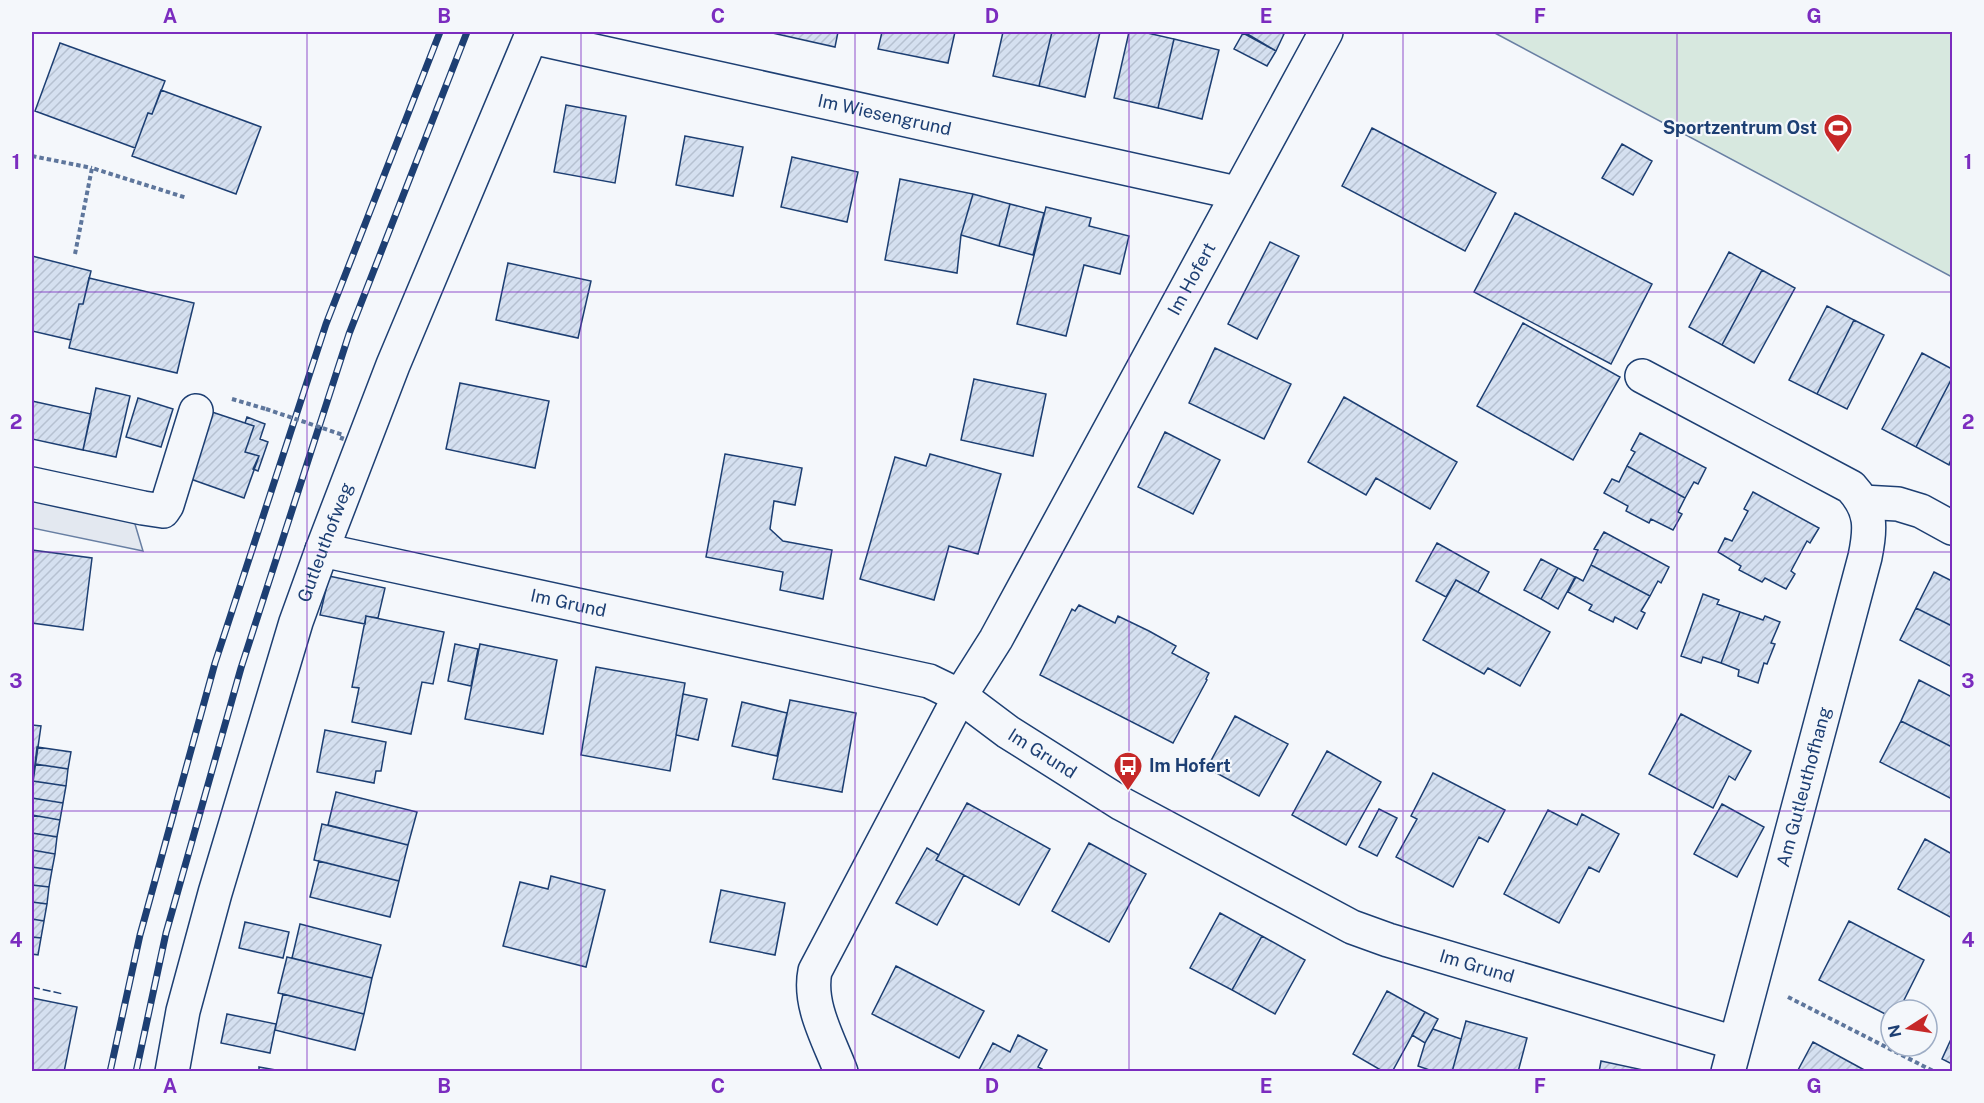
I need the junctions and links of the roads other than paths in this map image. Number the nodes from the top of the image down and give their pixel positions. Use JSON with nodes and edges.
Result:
{"nodes":[{"id":1,"x":1326,"y":32,"type":"edge"},
{"id":2,"x":532,"y":34,"type":"edge"},
{"id":3,"x":1237,"y":193,"type":"junction"},
{"id":4,"x":1642,"y":376,"type":"dead end"},
{"id":5,"x":196,"y":411,"type":"dead end"},
{"id":6,"x":32,"y":484,"type":"edge"},
{"id":7,"x":1863,"y":502,"type":"junction"},
{"id":8,"x":1953,"y":528,"type":"edge"},
{"id":9,"x":321,"y":550,"type":"junction"},
{"id":10,"x":960,"y":696,"type":"junction"},
{"id":11,"x":1732,"y":1057,"type":"edge"},
{"id":12,"x":172,"y":1071,"type":"edge"},
{"id":13,"x":841,"y":1071,"type":"edge"}],
"edges":[{"from":1,"to":3,"type":"street","name":"Im Hofert"},
{"from":2,"to":3,"type":"street","name":"Im Wiesengrund"},
{"from":2,"to":9,"type":"street","name":"Gutleuthofweg"},
{"from":3,"to":10,"type":"street","name":"Im Hofert"},
{"from":4,"to":7,"type":"street"},
{"from":5,"to":6,"type":"street"},
{"from":7,"to":8,"type":"street"},
{"from":7,"to":11,"type":"street","name":"Am Gutleuthofhang"},
{"from":9,"to":10,"type":"street","name":"Im Grund"},
{"from":9,"to":12,"type":"street","name":"Gutleuthofweg"},
{"from":10,"to":11,"type":"street","name":"Im Grund"},
{"from":10,"to":13,"type":"street","name":"Im Hofert"}]}
